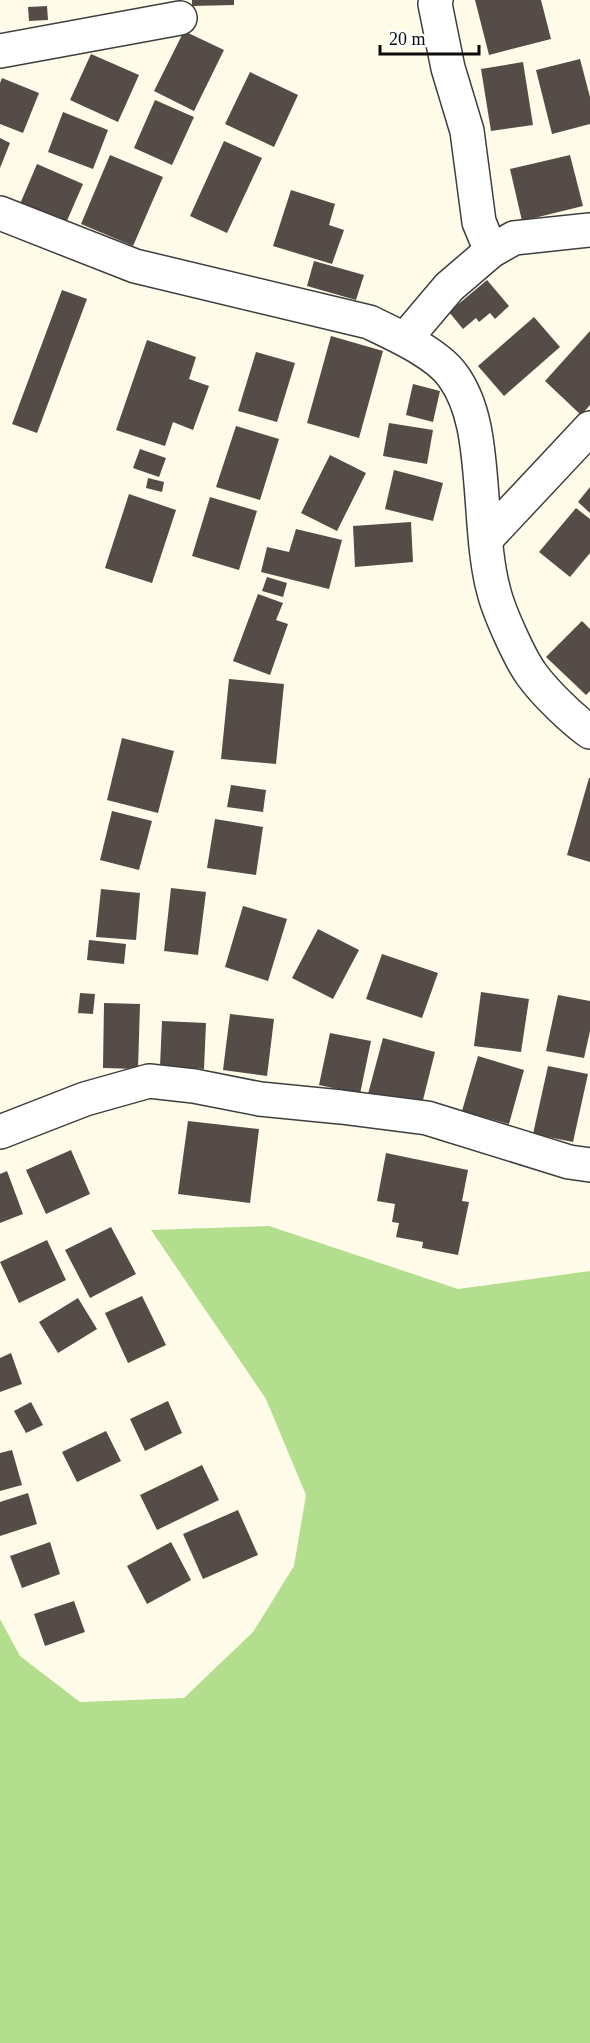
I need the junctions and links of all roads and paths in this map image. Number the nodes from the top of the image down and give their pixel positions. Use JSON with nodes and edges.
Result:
{"nodes":[{"id":1,"x":436,"y":0,"type":"edge"},
{"id":2,"x":180,"y":18,"type":"dead end"},
{"id":3,"x":0,"y":51,"type":"edge"},
{"id":4,"x":0,"y":213,"type":"edge"},
{"id":5,"x":590,"y":230,"type":"edge"},
{"id":6,"x":491,"y":251,"type":"junction"},
{"id":7,"x":405,"y":339,"type":"junction"},
{"id":8,"x":590,"y":428,"type":"edge"},
{"id":9,"x":486,"y":539,"type":"junction"},
{"id":10,"x":588,"y":728,"type":"edge"},
{"id":11,"x":0,"y":1132,"type":"edge"},
{"id":12,"x":590,"y":1165,"type":"edge"}],
"edges":[{"from":1,"to":6,"type":"street"},
{"from":2,"to":3,"type":"street"},
{"from":4,"to":7,"type":"street"},
{"from":5,"to":6,"type":"street"},
{"from":6,"to":7,"type":"street"},
{"from":7,"to":9,"type":"street"},
{"from":8,"to":9,"type":"street"},
{"from":9,"to":10,"type":"street"},
{"from":11,"to":12,"type":"street"}]}
